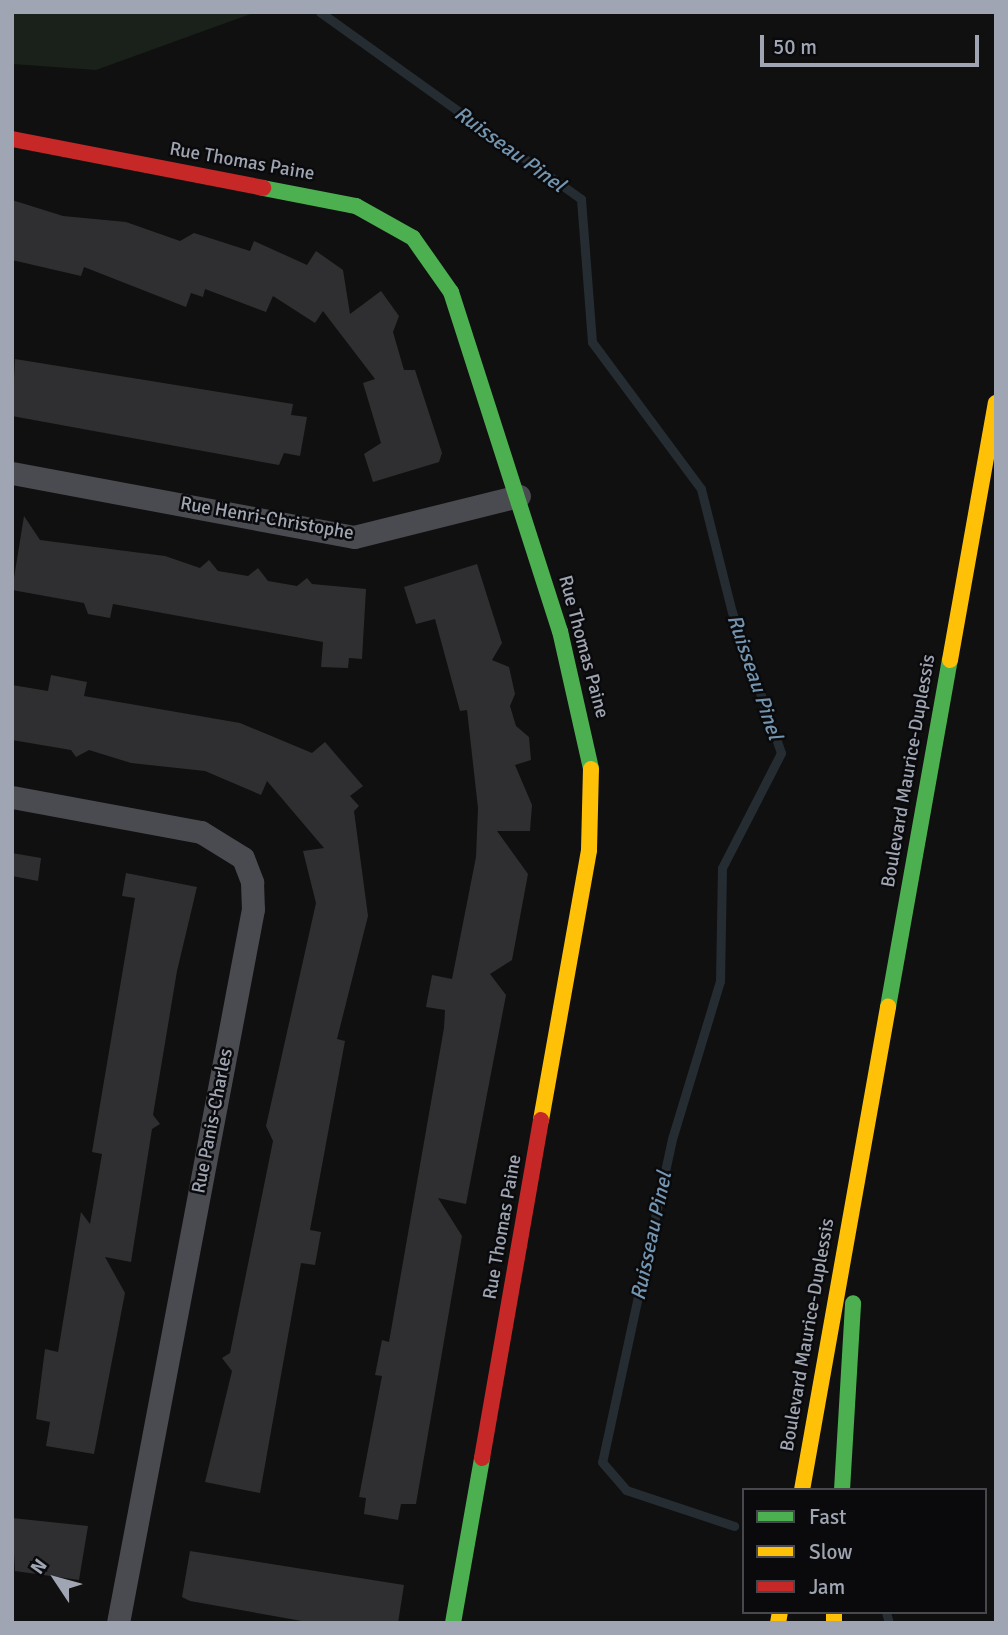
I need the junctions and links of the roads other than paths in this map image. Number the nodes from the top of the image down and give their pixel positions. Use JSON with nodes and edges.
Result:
{"nodes":[{"id":1,"x":12,"y":139,"type":"edge"},
{"id":2,"x":996,"y":403,"type":"edge"},
{"id":3,"x":12,"y":472,"type":"edge"},
{"id":4,"x":519,"y":496,"type":"junction"},
{"id":5,"x":12,"y":797,"type":"edge"},
{"id":6,"x":863,"y":1147,"type":"junction"},
{"id":7,"x":802,"y":1488,"type":"edge"},
{"id":8,"x":842,"y":1488,"type":"edge"},
{"id":9,"x":118,"y":1623,"type":"edge"},
{"id":10,"x":453,"y":1623,"type":"edge"}],
"edges":[{"from":1,"to":4,"type":"street","name":"Rue Thomas Paine"},
{"from":2,"to":6,"type":"street","name":"Boulevard Maurice-Duplessis"},
{"from":3,"to":4,"type":"street","name":"Rue Henri-Christophe"},
{"from":4,"to":10,"type":"street","name":"Rue Thomas Paine"},
{"from":5,"to":9,"type":"street","name":"Rue Panis-Charles"},
{"from":6,"to":7,"type":"street","name":"Boulevard Maurice-Duplessis"},
{"from":6,"to":8,"type":"street","name":"Boulevard Maurice-Duplessis"}]}
